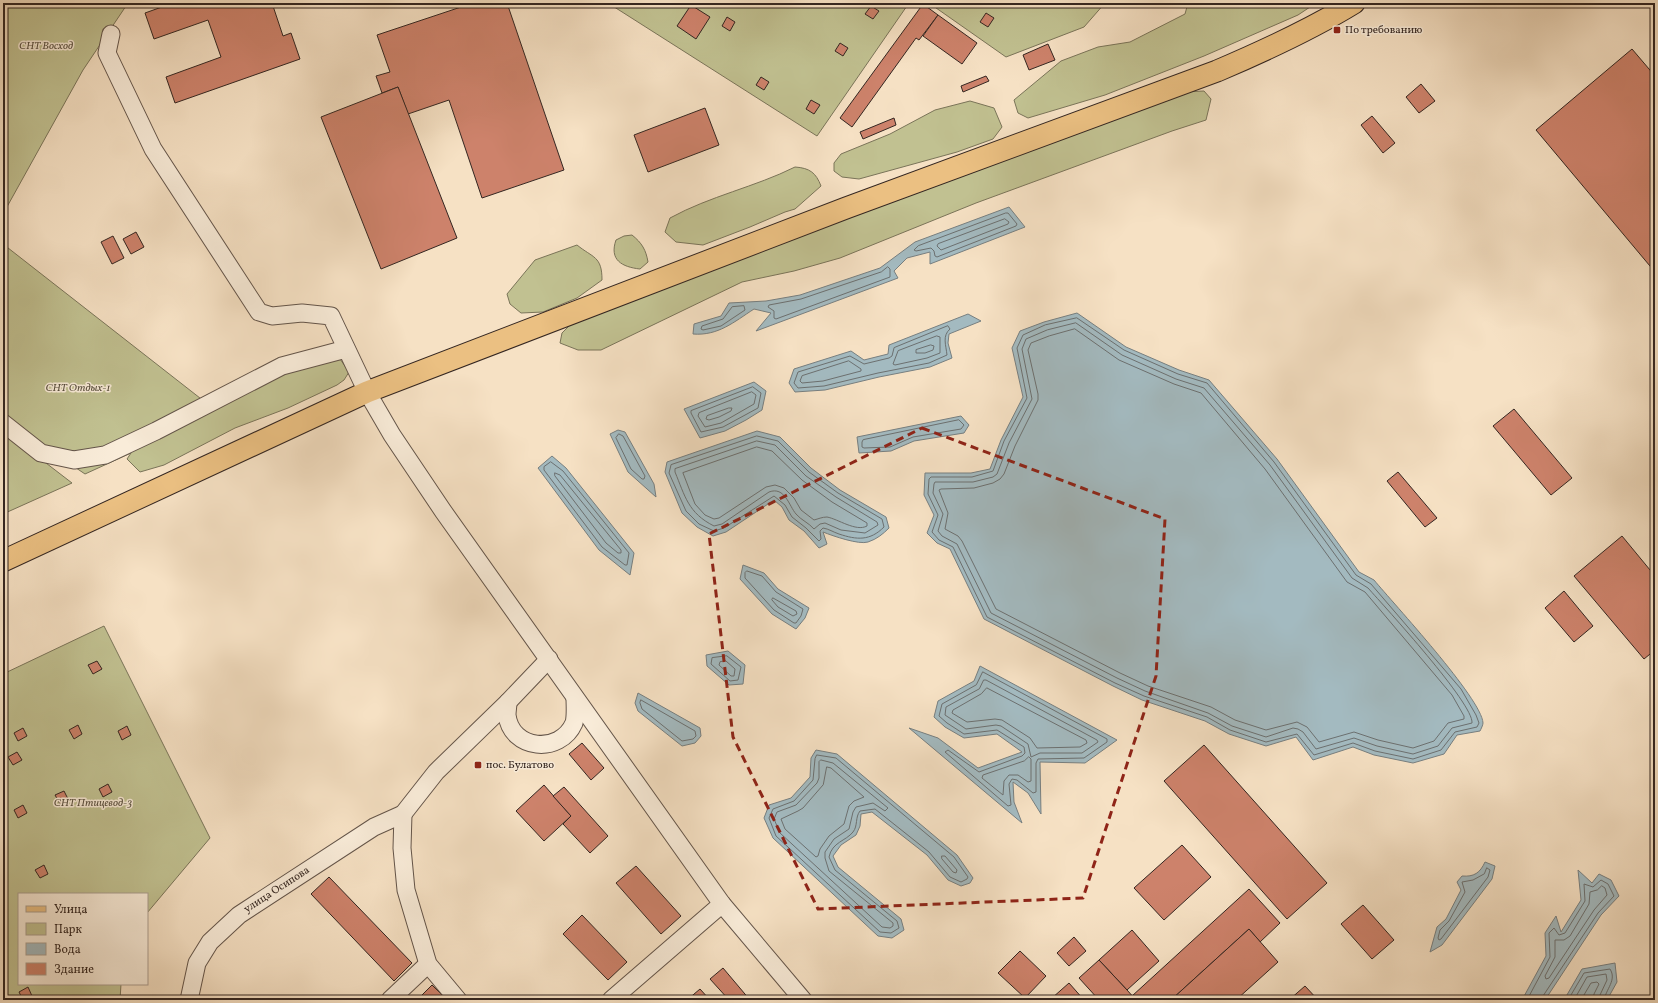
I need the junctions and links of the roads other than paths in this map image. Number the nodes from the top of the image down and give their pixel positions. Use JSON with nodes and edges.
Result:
{"nodes":[{"id":1,"x":1352,"y":3,"type":"edge"},
{"id":2,"x":111,"y":34,"type":"dead end"},
{"id":3,"x":346,"y":349,"type":"junction"},
{"id":4,"x":367,"y":392,"type":"junction"},
{"id":5,"x":3,"y":423,"type":"edge"},
{"id":6,"x":3,"y":561,"type":"edge"},
{"id":7,"x":549,"y":659,"type":"junction"},
{"id":8,"x":575,"y":698,"type":"junction"},
{"id":9,"x":508,"y":702,"type":"junction"},
{"id":10,"x":403,"y":814,"type":"junction"},
{"id":11,"x":722,"y":904,"type":"junction"},
{"id":12,"x":428,"y":964,"type":"junction"},
{"id":13,"x":189,"y":1000,"type":"edge"},
{"id":14,"x":390,"y":1000,"type":"edge"},
{"id":15,"x":458,"y":1000,"type":"edge"},
{"id":16,"x":611,"y":1000,"type":"edge"},
{"id":17,"x":803,"y":1000,"type":"edge"}],
"edges":[{"from":1,"to":4,"type":"main road"},
{"from":2,"to":3,"type":"street"},
{"from":3,"to":4,"type":"street"},
{"from":3,"to":5,"type":"street"},
{"from":4,"to":6,"type":"main road"},
{"from":4,"to":7,"type":"street"},
{"from":7,"to":8,"type":"street"},
{"from":7,"to":9,"type":"street","name":"улица Осипова"},
{"from":8,"to":9,"type":"street"},
{"from":8,"to":11,"type":"street"},
{"from":9,"to":10,"type":"street","name":"улица Осипова"},
{"from":10,"to":12,"type":"street"},
{"from":10,"to":13,"type":"street","name":"улица Осипова"},
{"from":11,"to":16,"type":"street"},
{"from":11,"to":17,"type":"street"},
{"from":12,"to":14,"type":"street"},
{"from":12,"to":15,"type":"street"}]}
